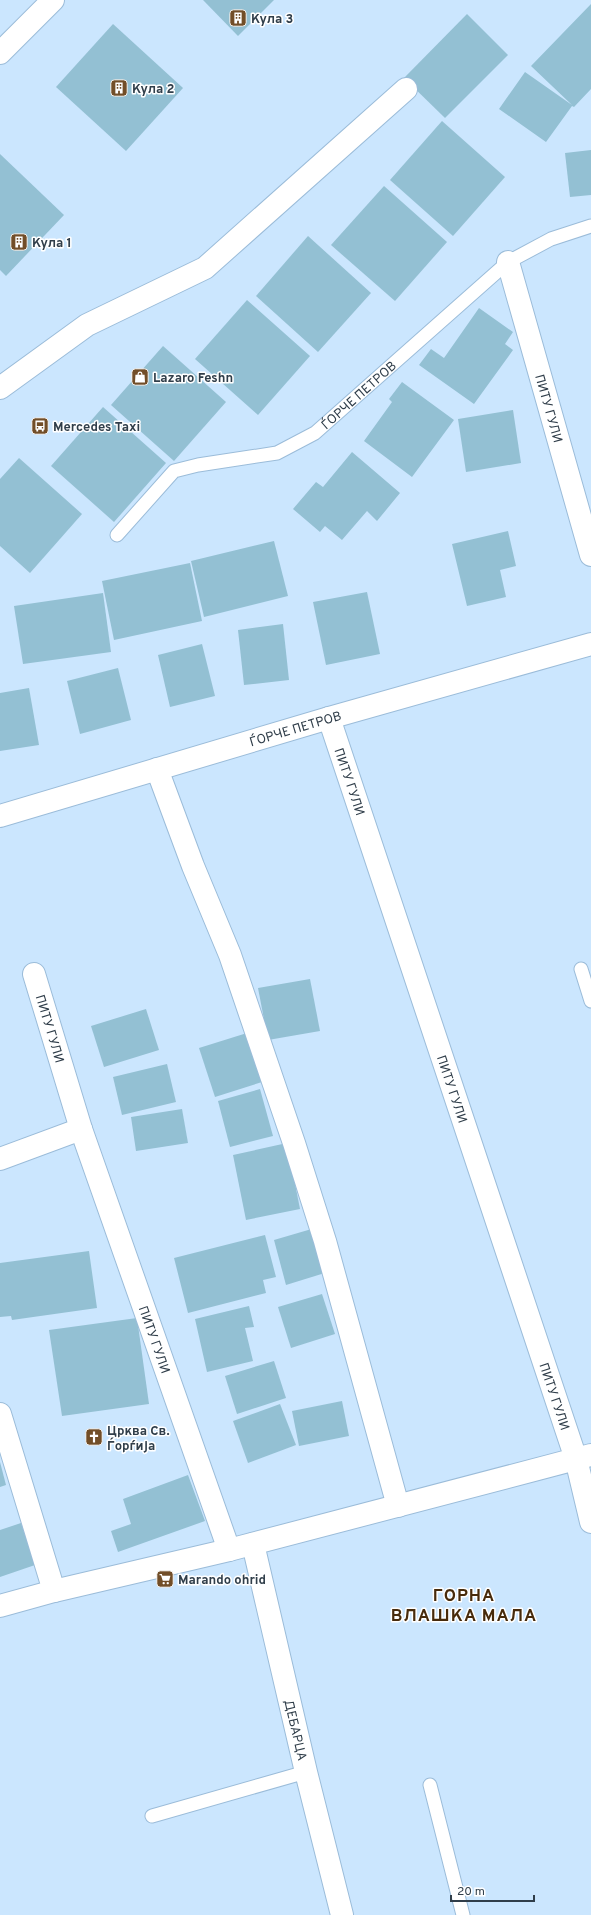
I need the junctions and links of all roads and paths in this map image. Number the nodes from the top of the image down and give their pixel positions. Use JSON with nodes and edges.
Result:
{"nodes":[{"id":1,"x":53,"y":0,"type":"edge"},
{"id":2,"x":0,"y":53,"type":"edge"},
{"id":3,"x":406,"y":88,"type":"dead end"},
{"id":4,"x":591,"y":226,"type":"edge"},
{"id":5,"x":508,"y":262,"type":"junction"},
{"id":6,"x":0,"y":388,"type":"edge"},
{"id":7,"x":117,"y":535,"type":"dead end"},
{"id":8,"x":591,"y":555,"type":"edge"},
{"id":9,"x":591,"y":644,"type":"edge"},
{"id":10,"x":329,"y":718,"type":"junction"},
{"id":11,"x":157,"y":769,"type":"junction"},
{"id":12,"x":0,"y":816,"type":"edge"},
{"id":13,"x":581,"y":969,"type":"dead end"},
{"id":14,"x":34,"y":974,"type":"dead end"},
{"id":15,"x":591,"y":1001,"type":"edge"},
{"id":16,"x":81,"y":1129,"type":"junction"},
{"id":17,"x":0,"y":1159,"type":"edge"},
{"id":18,"x":0,"y":1414,"type":"edge"},
{"id":19,"x":584,"y":1457,"type":"edge"},
{"id":20,"x":398,"y":1506,"type":"junction"},
{"id":21,"x":591,"y":1522,"type":"edge"},
{"id":22,"x":253,"y":1544,"type":"junction"},
{"id":23,"x":229,"y":1550,"type":"junction"},
{"id":24,"x":54,"y":1592,"type":"junction"},
{"id":25,"x":0,"y":1606,"type":"edge"},
{"id":26,"x":306,"y":1772,"type":"junction"},
{"id":27,"x":430,"y":1785,"type":"dead end"},
{"id":28,"x":152,"y":1816,"type":"dead end"},
{"id":29,"x":342,"y":1915,"type":"edge"},
{"id":30,"x":463,"y":1915,"type":"edge"}],
"edges":[{"from":1,"to":2,"type":"street"},
{"from":3,"to":6,"type":"street"},
{"from":4,"to":5,"type":"lane","name":"ЃОРЧЕ ПЕТРОВ"},
{"from":5,"to":7,"type":"lane","name":"ЃОРЧЕ ПЕТРОВ"},
{"from":5,"to":8,"type":"street","name":"ПИТУ ГУЛИ"},
{"from":9,"to":10,"type":"street","name":"ЃОРЧЕ ПЕТРОВ"},
{"from":10,"to":11,"type":"street","name":"ЃОРЧЕ ПЕТРОВ"},
{"from":10,"to":19,"type":"street","name":"ПИТУ ГУЛИ"},
{"from":11,"to":12,"type":"street","name":"ЃОРЧЕ ПЕТРОВ"},
{"from":11,"to":20,"type":"street"},
{"from":13,"to":15,"type":"lane"},
{"from":14,"to":16,"type":"street","name":"ПИТУ ГУЛИ"},
{"from":16,"to":17,"type":"street"},
{"from":16,"to":23,"type":"street","name":"ПИТУ ГУЛИ"},
{"from":18,"to":24,"type":"street"},
{"from":19,"to":20,"type":"street"},
{"from":19,"to":21,"type":"street","name":"ПИТУ ГУЛИ"},
{"from":20,"to":22,"type":"street"},
{"from":22,"to":23,"type":"street"},
{"from":22,"to":26,"type":"street","name":"ДЕБАРЦА"},
{"from":23,"to":24,"type":"street"},
{"from":24,"to":25,"type":"street"},
{"from":26,"to":28,"type":"lane"},
{"from":26,"to":29,"type":"street","name":"ДЕБАРЦА"},
{"from":27,"to":30,"type":"lane"}]}
